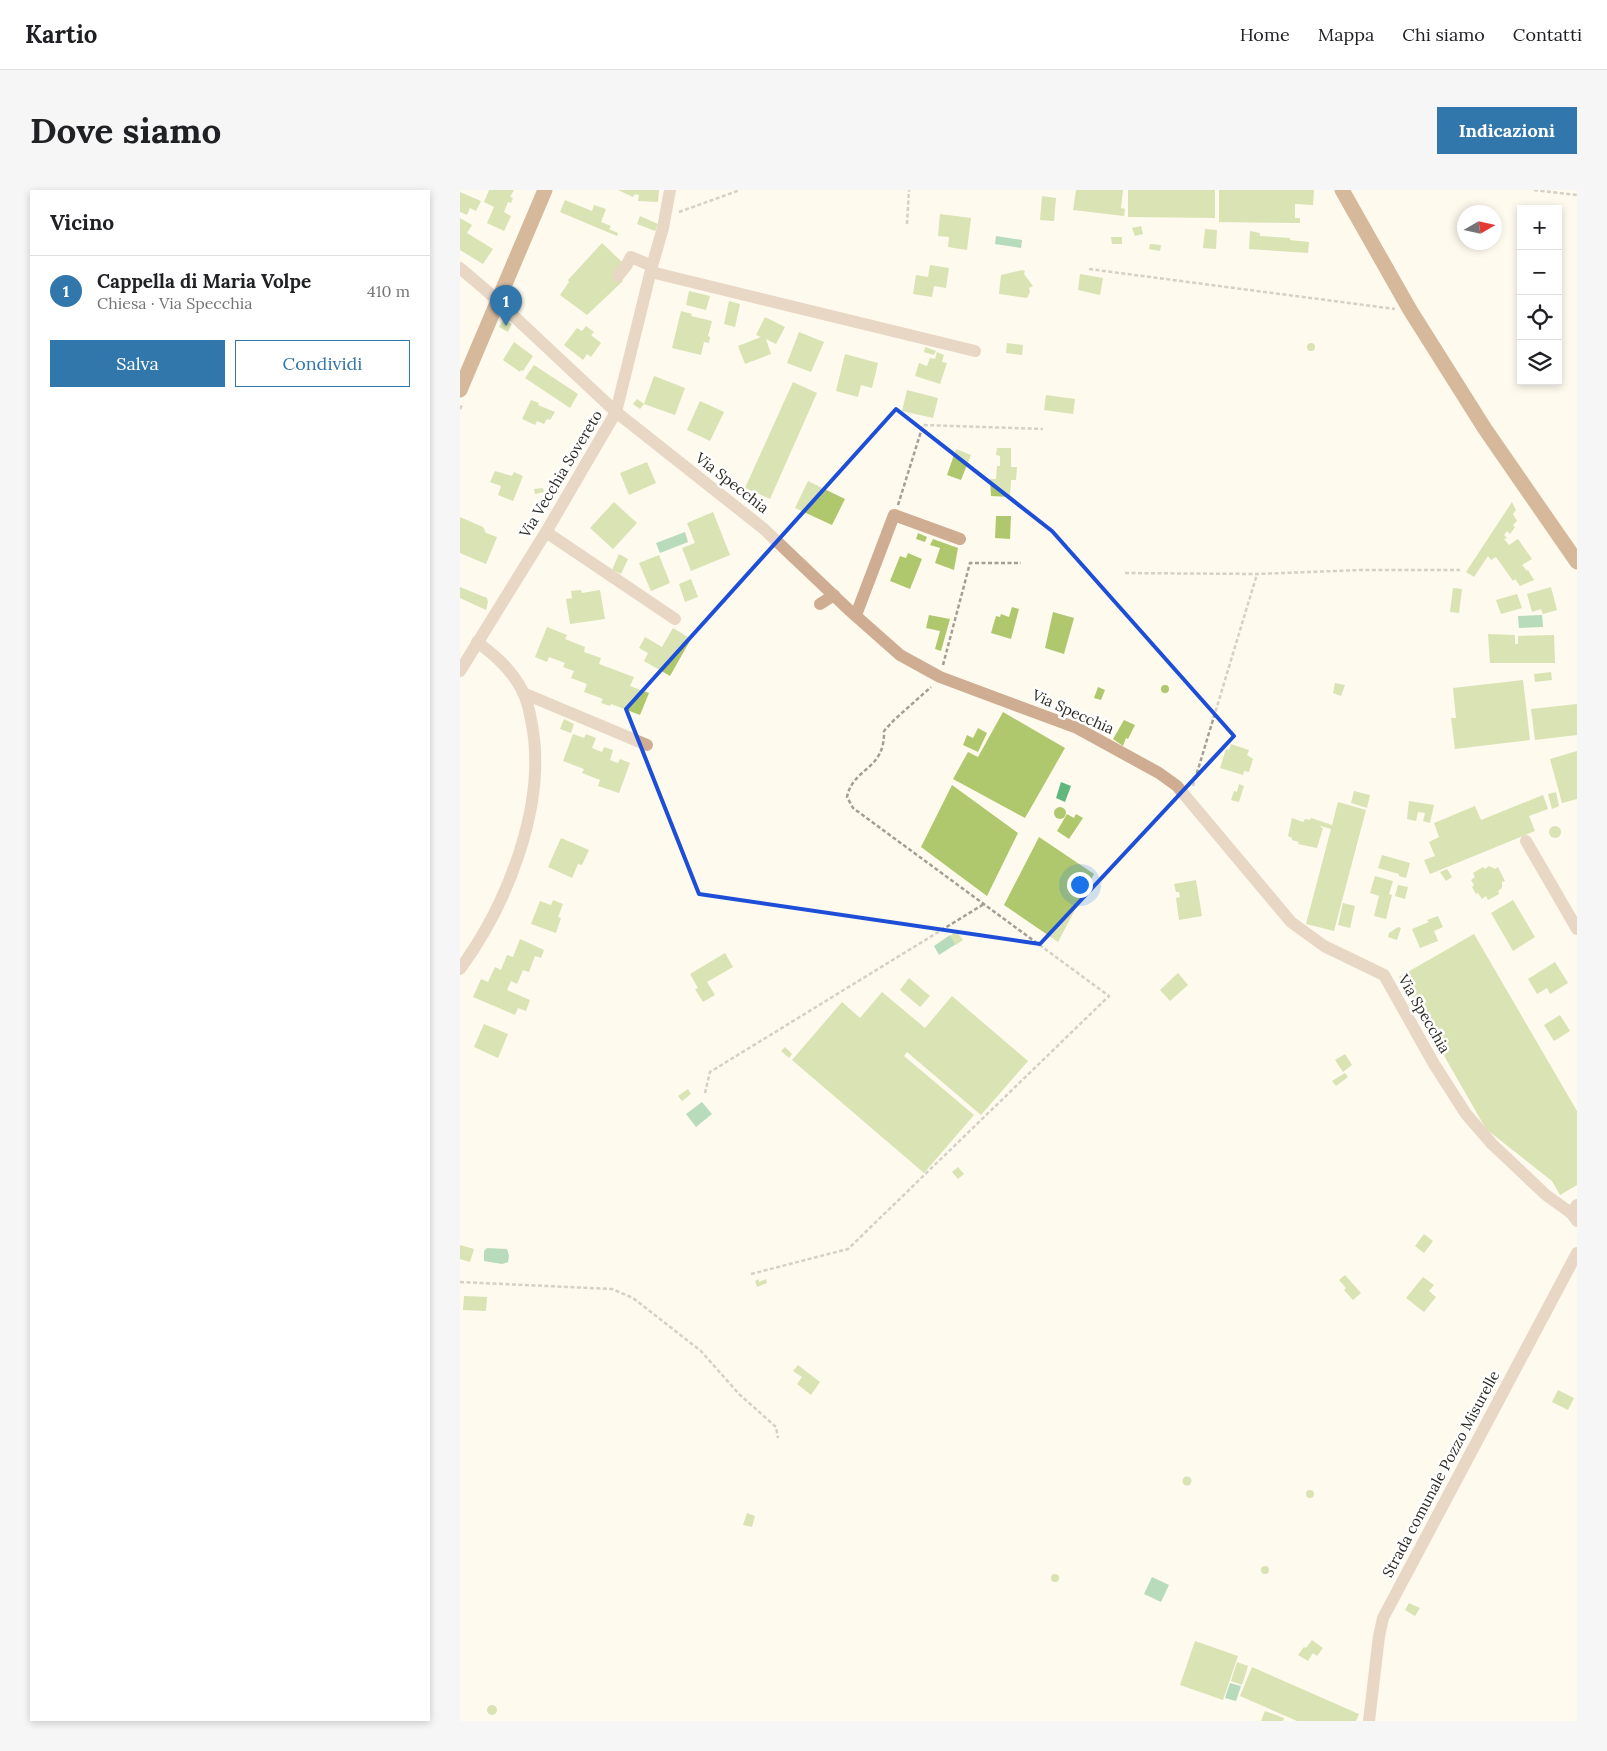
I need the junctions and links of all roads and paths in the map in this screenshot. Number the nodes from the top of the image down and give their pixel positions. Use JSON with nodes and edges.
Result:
{"nodes":[{"id":1,"x":545,"y":190,"type":"edge"},
{"id":2,"x":670,"y":190,"type":"edge"},
{"id":3,"x":740,"y":190,"type":"edge"},
{"id":4,"x":909,"y":190,"type":"edge"},
{"id":5,"x":1342,"y":190,"type":"edge"},
{"id":6,"x":1534,"y":190,"type":"edge"},
{"id":7,"x":1577,"y":195,"type":"edge"},
{"id":8,"x":666,"y":216,"type":"junction"},
{"id":9,"x":907,"y":224,"type":"dead end"},
{"id":10,"x":460,"y":268,"type":"edge"},
{"id":11,"x":652,"y":269,"type":"junction"},
{"id":12,"x":1089,"y":269,"type":"dead end"},
{"id":13,"x":618,"y":276,"type":"dead end"},
{"id":14,"x":498,"y":301,"type":"junction"},
{"id":15,"x":1386,"y":309,"type":"dead end"},
{"id":16,"x":975,"y":351,"type":"dead end"},
{"id":17,"x":460,"y":390,"type":"edge"},
{"id":18,"x":616,"y":412,"type":"junction"},
{"id":19,"x":1043,"y":429,"type":"dead end"},
{"id":20,"x":894,"y":514,"type":"junction"},
{"id":21,"x":546,"y":532,"type":"junction"},
{"id":22,"x":960,"y":539,"type":"dead end"},
{"id":23,"x":1577,"y":562,"type":"edge"},
{"id":24,"x":1021,"y":563,"type":"dead end"},
{"id":25,"x":1460,"y":570,"type":"dead end"},
{"id":26,"x":1125,"y":573,"type":"dead end"},
{"id":27,"x":1257,"y":574,"type":"junction"},
{"id":28,"x":834,"y":595,"type":"junction"},
{"id":29,"x":820,"y":604,"type":"dead end"},
{"id":30,"x":856,"y":614,"type":"junction"},
{"id":31,"x":675,"y":619,"type":"dead end"},
{"id":32,"x":477,"y":642,"type":"junction"},
{"id":33,"x":460,"y":671,"type":"edge"},
{"id":34,"x":940,"y":677,"type":"junction"},
{"id":35,"x":523,"y":693,"type":"junction"},
{"id":36,"x":646,"y":745,"type":"dead end"},
{"id":37,"x":1189,"y":800,"type":"junction"},
{"id":38,"x":1526,"y":841,"type":"dead end"},
{"id":39,"x":984,"y":904,"type":"junction"},
{"id":40,"x":1577,"y":929,"type":"edge"},
{"id":41,"x":460,"y":968,"type":"edge"},
{"id":42,"x":705,"y":1093,"type":"dead end"},
{"id":43,"x":1575,"y":1213,"type":"edge"},
{"id":44,"x":1577,"y":1253,"type":"edge"},
{"id":45,"x":751,"y":1274,"type":"dead end"},
{"id":46,"x":460,"y":1282,"type":"edge"},
{"id":47,"x":778,"y":1438,"type":"dead end"},
{"id":48,"x":1369,"y":1721,"type":"edge"}],
"edges":[{"from":1,"to":14,"type":"main road"},
{"from":2,"to":8,"type":"street","name":"Via Vecchia Sovereto"},
{"from":3,"to":8,"type":"path"},
{"from":4,"to":9,"type":"path"},
{"from":5,"to":23,"type":"main road"},
{"from":6,"to":7,"type":"path"},
{"from":8,"to":11,"type":"street","name":"Via Vecchia Sovereto"},
{"from":10,"to":14,"type":"street","name":"Via Specchia"},
{"from":11,"to":13,"type":"street"},
{"from":11,"to":16,"type":"street"},
{"from":11,"to":18,"type":"street","name":"Via Vecchia Sovereto"},
{"from":12,"to":15,"type":"path"},
{"from":14,"to":17,"type":"main road"},
{"from":14,"to":18,"type":"street","name":"Via Specchia"},
{"from":18,"to":21,"type":"street","name":"Via Vecchia Sovereto"},
{"from":18,"to":28,"type":"street","name":"Via Specchia"},
{"from":19,"to":20,"type":"path"},
{"from":20,"to":22,"type":"street"},
{"from":20,"to":30,"type":"street"},
{"from":21,"to":31,"type":"street"},
{"from":21,"to":32,"type":"street","name":"Via Vecchia Sovereto"},
{"from":24,"to":34,"type":"path"},
{"from":25,"to":27,"type":"path"},
{"from":26,"to":27,"type":"path"},
{"from":27,"to":37,"type":"path"},
{"from":28,"to":29,"type":"street"},
{"from":28,"to":30,"type":"street","name":"Via Specchia"},
{"from":30,"to":34,"type":"street","name":"Via Specchia"},
{"from":32,"to":33,"type":"street","name":"Via Vecchia Sovereto"},
{"from":32,"to":35,"type":"street"},
{"from":34,"to":37,"type":"street","name":"Via Specchia"},
{"from":34,"to":39,"type":"path"},
{"from":35,"to":36,"type":"street"},
{"from":35,"to":41,"type":"street"},
{"from":37,"to":43,"type":"street","name":"Via Specchia"},
{"from":38,"to":40,"type":"street"},
{"from":39,"to":42,"type":"path"},
{"from":39,"to":45,"type":"path"},
{"from":44,"to":48,"type":"street","name":"Strada comunale Pozzo Misurelle"},
{"from":46,"to":47,"type":"path"}]}
